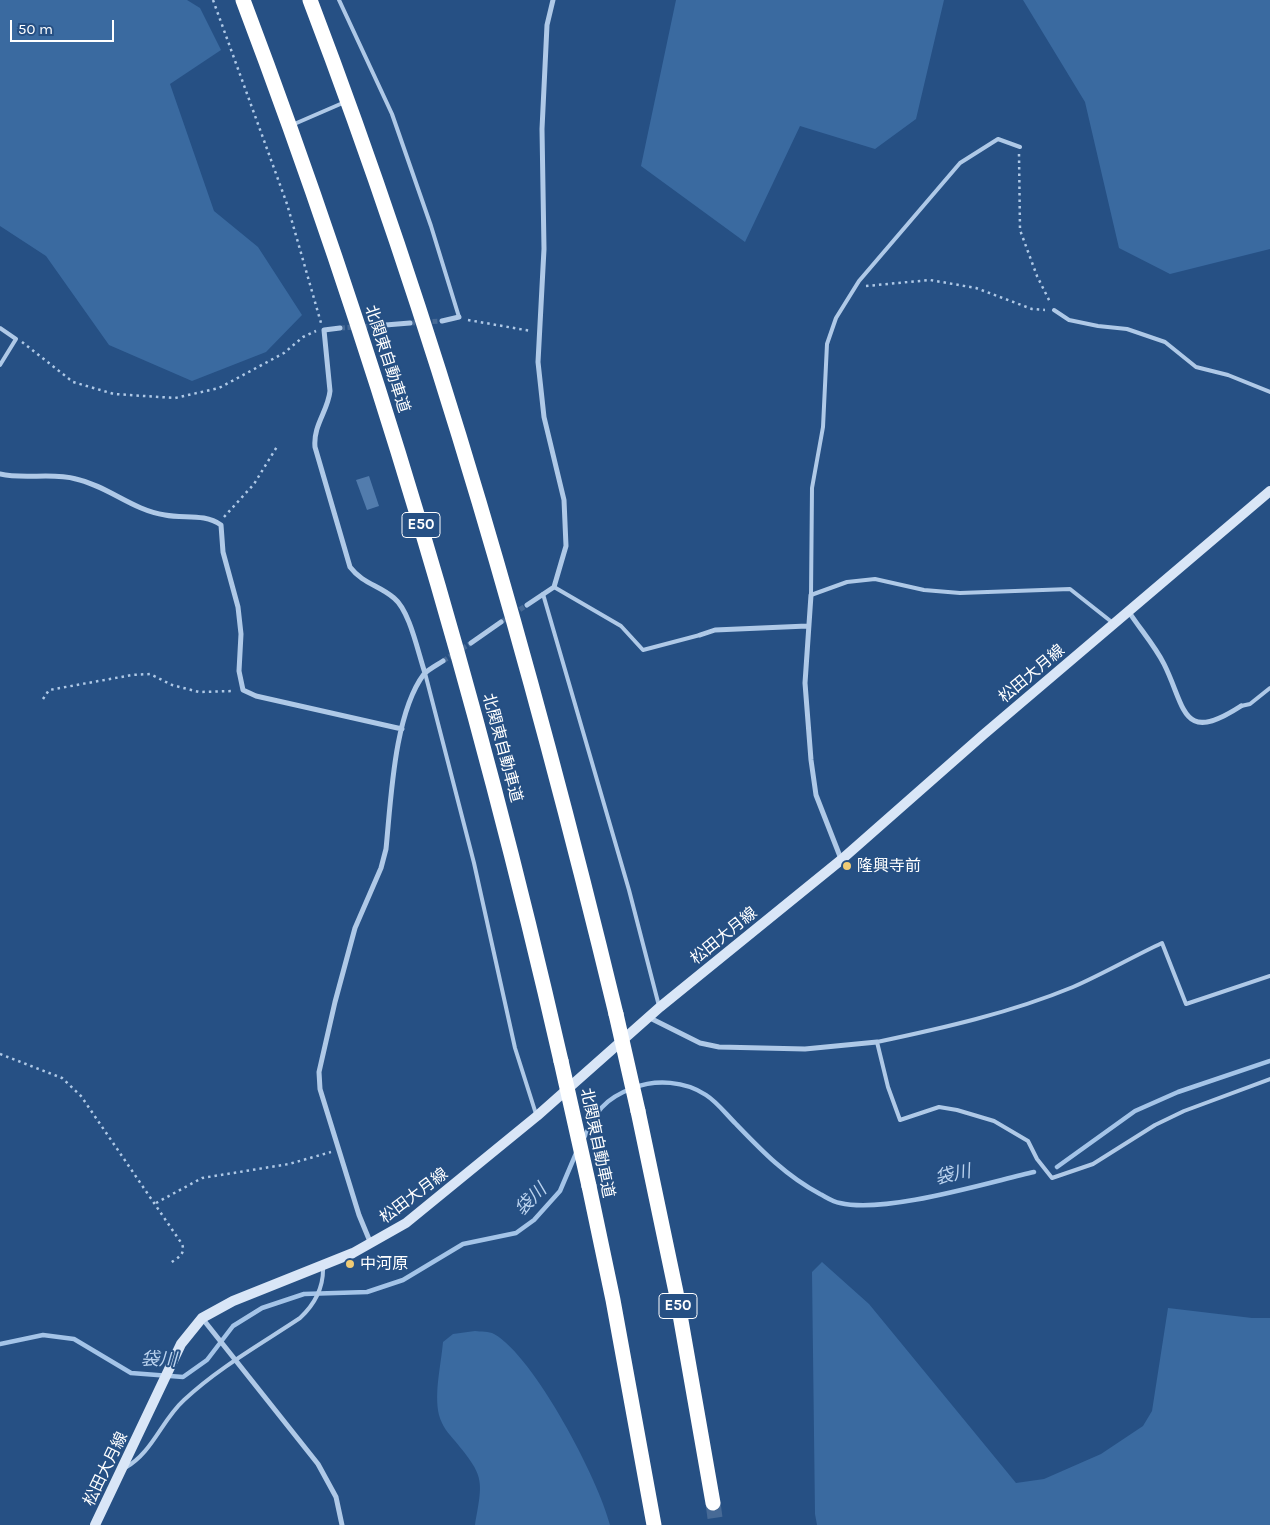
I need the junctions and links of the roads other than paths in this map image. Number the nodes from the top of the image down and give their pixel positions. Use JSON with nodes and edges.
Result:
{"nodes":[{"id":1,"x":243,"y":0,"type":"edge"},
{"id":2,"x":310,"y":0,"type":"edge"},
{"id":3,"x":339,"y":0,"type":"edge"},
{"id":4,"x":553,"y":0,"type":"edge"},
{"id":5,"x":348,"y":101,"type":"junction"},
{"id":6,"x":290,"y":126,"type":"junction"},
{"id":7,"x":1020,"y":147,"type":"road end"},
{"id":8,"x":1054,"y":310,"type":"road end"},
{"id":9,"x":459,"y":317,"type":"joint"},
{"id":10,"x":442,"y":322,"type":"tunnel mouth"},
{"id":11,"x":410,"y":323,"type":"tunnel mouth"},
{"id":12,"x":374,"y":326,"type":"tunnel mouth"},
{"id":13,"x":0,"y":328,"type":"edge"},
{"id":14,"x":340,"y":328,"type":"tunnel mouth"},
{"id":15,"x":0,"y":365,"type":"edge"},
{"id":16,"x":1270,"y":392,"type":"edge"},
{"id":17,"x":0,"y":474,"type":"edge"},
{"id":18,"x":1270,"y":491,"type":"edge"},
{"id":19,"x":554,"y":587,"type":"junction"},
{"id":20,"x":543,"y":594,"type":"junction"},
{"id":21,"x":810,"y":595,"type":"junction"},
{"id":22,"x":527,"y":605,"type":"tunnel mouth"},
{"id":23,"x":1129,"y":612,"type":"junction"},
{"id":24,"x":501,"y":622,"type":"tunnel mouth"},
{"id":25,"x":1115,"y":624,"type":"junction"},
{"id":26,"x":807,"y":626,"type":"junction"},
{"id":27,"x":700,"y":635,"type":"joint"},
{"id":28,"x":471,"y":643,"type":"tunnel mouth"},
{"id":29,"x":443,"y":661,"type":"tunnel mouth"},
{"id":30,"x":425,"y":673,"type":"junction"},
{"id":31,"x":1270,"y":688,"type":"edge"},
{"id":32,"x":1241,"y":706,"type":"joint"},
{"id":33,"x":402,"y":729,"type":"junction"},
{"id":34,"x":841,"y":860,"type":"junction"},
{"id":35,"x":1270,"y":976,"type":"edge"},
{"id":36,"x":660,"y":1007,"type":"junction"},
{"id":37,"x":648,"y":1017,"type":"junction"},
{"id":38,"x":877,"y":1042,"type":"junction"},
{"id":39,"x":1270,"y":1080,"type":"edge"},
{"id":40,"x":537,"y":1116,"type":"junction"},
{"id":41,"x":372,"y":1244,"type":"junction"},
{"id":42,"x":323,"y":1264,"type":"junction"},
{"id":43,"x":206,"y":1322,"type":"junction"},
{"id":44,"x":237,"y":1360,"type":"junction"},
{"id":45,"x":123,"y":1469,"type":"junction"},
{"id":46,"x":713,"y":1503,"type":"tunnel mouth"},
{"id":47,"x":95,"y":1525,"type":"edge"},
{"id":48,"x":342,"y":1525,"type":"edge"},
{"id":49,"x":654,"y":1525,"type":"edge"}],
"edges":[{"from":1,"to":6,"type":"highway","name":"北関東自動車道","number":"E50"},
{"from":2,"to":5,"type":"highway","number":"E50"},
{"from":3,"to":9,"type":"lane"},
{"from":4,"to":19,"type":"street"},
{"from":5,"to":6,"type":"lane"},
{"from":5,"to":46,"type":"highway","number":"E50","bridge":true},
{"from":6,"to":49,"type":"highway","name":"北関東自動車道","number":"E50","bridge":true},
{"from":7,"to":21,"type":"lane"},
{"from":8,"to":16,"type":"lane"},
{"from":9,"to":10,"type":"street"},
{"from":11,"to":12,"type":"street"},
{"from":13,"to":15,"type":"lane"},
{"from":14,"to":30,"type":"street"},
{"from":17,"to":33,"type":"street"},
{"from":18,"to":23,"type":"main road","name":"松田大月線"},
{"from":19,"to":20,"type":"street"},
{"from":19,"to":27,"type":"lane"},
{"from":20,"to":22,"type":"street"},
{"from":20,"to":36,"type":"lane"},
{"from":21,"to":25,"type":"lane"},
{"from":21,"to":26,"type":"street"},
{"from":23,"to":25,"type":"main road","name":"松田大月線"},
{"from":23,"to":32,"type":"street"},
{"from":24,"to":28,"type":"street"},
{"from":25,"to":34,"type":"main road","name":"松田大月線"},
{"from":26,"to":27,"type":"street"},
{"from":26,"to":34,"type":"street"},
{"from":29,"to":30,"type":"street"},
{"from":30,"to":33,"type":"street"},
{"from":30,"to":40,"type":"lane"},
{"from":31,"to":32,"type":"lane"},
{"from":33,"to":41,"type":"street"},
{"from":34,"to":36,"type":"main road","name":"松田大月線"},
{"from":35,"to":38,"type":"lane"},
{"from":36,"to":37,"type":"main road","name":"松田大月線"},
{"from":37,"to":38,"type":"street"},
{"from":37,"to":40,"type":"main road","name":"松田大月線"},
{"from":38,"to":39,"type":"lane"},
{"from":40,"to":41,"type":"main road","name":"松田大月線"},
{"from":41,"to":42,"type":"main road","name":"松田大月線"},
{"from":42,"to":43,"type":"main road","name":"松田大月線"},
{"from":42,"to":44,"type":"lane"},
{"from":43,"to":44,"type":"street"},
{"from":43,"to":45,"type":"main road","name":"松田大月線"},
{"from":44,"to":45,"type":"lane"},
{"from":44,"to":48,"type":"street"},
{"from":45,"to":47,"type":"main road","name":"松田大月線"}]}
